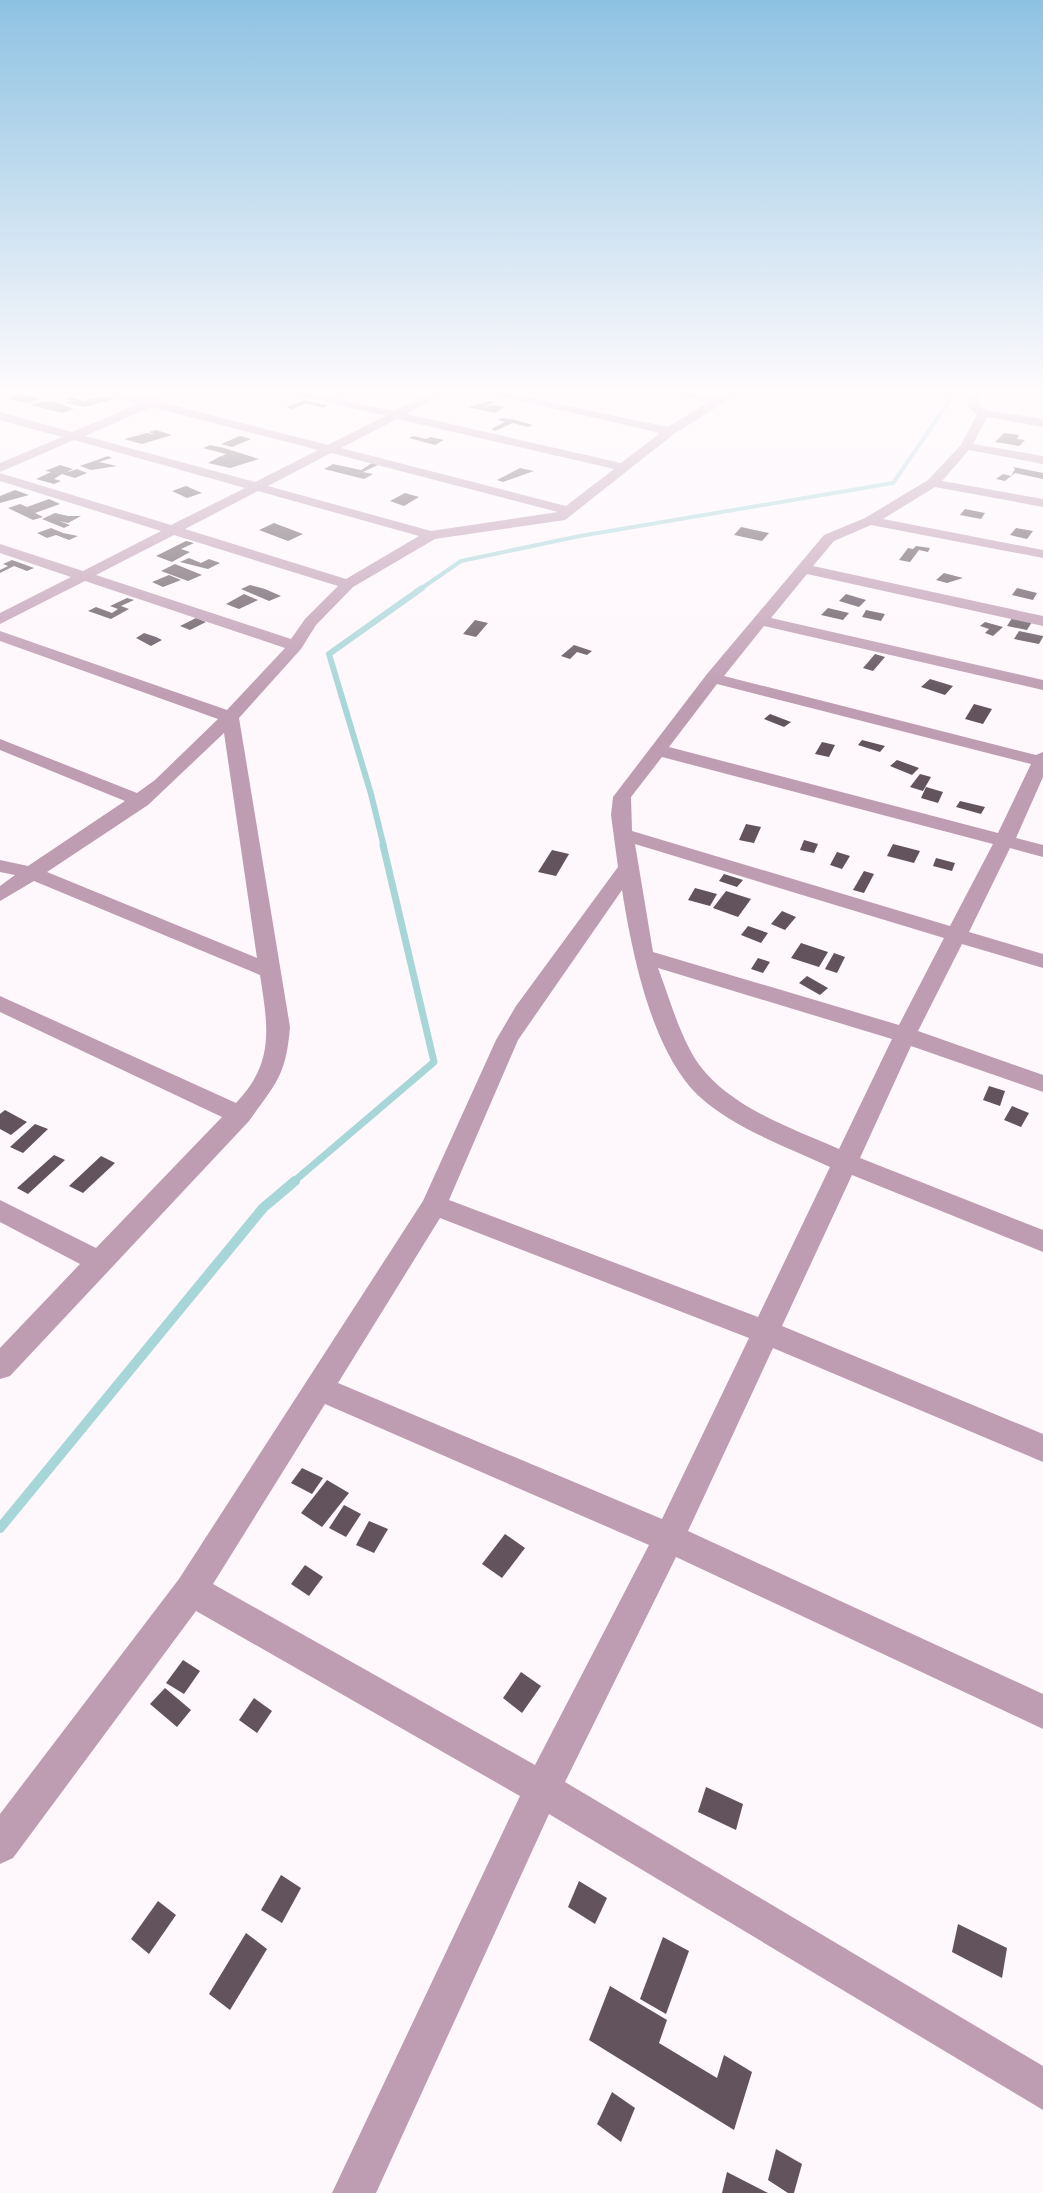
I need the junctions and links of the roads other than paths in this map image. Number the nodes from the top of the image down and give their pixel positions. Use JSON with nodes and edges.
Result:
{"nodes":[{"id":1,"x":62,"y":495,"type":"edge"},
{"id":2,"x":238,"y":495,"type":"edge"},
{"id":3,"x":290,"y":495,"type":"edge"},
{"id":4,"x":509,"y":495,"type":"edge"},
{"id":5,"x":589,"y":495,"type":"edge"},
{"id":6,"x":913,"y":495,"type":"edge"},
{"id":7,"x":1001,"y":495,"type":"edge"},
{"id":8,"x":1043,"y":503,"type":"edge"},
{"id":9,"x":570,"y":511,"type":"junction"},
{"id":10,"x":870,"y":521,"type":"junction"},
{"id":11,"x":172,"y":528,"type":"junction"},
{"id":12,"x":431,"y":535,"type":"junction"},
{"id":13,"x":0,"y":548,"type":"edge"},
{"id":14,"x":1043,"y":554,"type":"edge"},
{"id":15,"x":802,"y":568,"type":"junction"},
{"id":16,"x":81,"y":575,"type":"junction"},
{"id":17,"x":348,"y":584,"type":"junction"},
{"id":18,"x":0,"y":619,"type":"edge"},
{"id":19,"x":762,"y":621,"type":"junction"},
{"id":20,"x":1043,"y":621,"type":"edge"},
{"id":21,"x":0,"y":636,"type":"edge"},
{"id":22,"x":295,"y":646,"type":"junction"},
{"id":23,"x":713,"y":678,"type":"junction"},
{"id":24,"x":1043,"y":685,"type":"edge"},
{"id":25,"x":230,"y":717,"type":"junction"},
{"id":26,"x":0,"y":744,"type":"edge"},
{"id":27,"x":658,"y":750,"type":"junction"},
{"id":28,"x":1042,"y":760,"type":"edge"},
{"id":29,"x":141,"y":801,"type":"junction"},
{"id":30,"x":624,"y":835,"type":"junction"},
{"id":31,"x":1005,"y":840,"type":"junction"},
{"id":32,"x":1043,"y":851,"type":"edge"},
{"id":33,"x":0,"y":866,"type":"edge"},
{"id":34,"x":629,"y":866,"type":"junction"},
{"id":35,"x":31,"y":873,"type":"junction"},
{"id":36,"x":0,"y":895,"type":"edge"},
{"id":37,"x":957,"y":935,"type":"junction"},
{"id":38,"x":643,"y":956,"type":"junction"},
{"id":39,"x":1043,"y":961,"type":"edge"},
{"id":40,"x":269,"y":971,"type":"junction"},
{"id":41,"x":0,"y":1003,"type":"edge"},
{"id":42,"x":905,"y":1035,"type":"junction"},
{"id":43,"x":1043,"y":1084,"type":"edge"},
{"id":44,"x":240,"y":1115,"type":"junction"},
{"id":45,"x":844,"y":1162,"type":"junction"},
{"id":46,"x":434,"y":1205,"type":"junction"},
{"id":47,"x":0,"y":1210,"type":"edge"},
{"id":48,"x":1043,"y":1241,"type":"edge"},
{"id":49,"x":100,"y":1262,"type":"junction"},
{"id":50,"x":768,"y":1333,"type":"junction"},
{"id":51,"x":0,"y":1367,"type":"edge"},
{"id":52,"x":319,"y":1388,"type":"junction"},
{"id":53,"x":1043,"y":1448,"type":"edge"},
{"id":54,"x":669,"y":1538,"type":"junction"},
{"id":55,"x":191,"y":1590,"type":"junction"},
{"id":56,"x":1043,"y":1712,"type":"edge"},
{"id":57,"x":542,"y":1789,"type":"junction"},
{"id":58,"x":0,"y":1845,"type":"edge"},
{"id":59,"x":1043,"y":2089,"type":"edge"},
{"id":60,"x":360,"y":2191,"type":"edge"}],
"edges":[{"from":1,"to":11,"type":"street"},
{"from":2,"to":11,"type":"street"},
{"from":3,"to":12,"type":"street"},
{"from":4,"to":9,"type":"street"},
{"from":5,"to":9,"type":"street"},
{"from":6,"to":10,"type":"street"},
{"from":7,"to":8,"type":"street"},
{"from":9,"to":12,"type":"street"},
{"from":10,"to":14,"type":"street"},
{"from":10,"to":15,"type":"street"},
{"from":11,"to":16,"type":"street"},
{"from":11,"to":17,"type":"street"},
{"from":12,"to":17,"type":"street"},
{"from":13,"to":16,"type":"street"},
{"from":15,"to":19,"type":"street"},
{"from":15,"to":20,"type":"street"},
{"from":16,"to":18,"type":"street"},
{"from":16,"to":22,"type":"street"},
{"from":17,"to":22,"type":"street"},
{"from":19,"to":23,"type":"street"},
{"from":19,"to":24,"type":"street"},
{"from":21,"to":25,"type":"street"},
{"from":22,"to":25,"type":"street"},
{"from":23,"to":27,"type":"street"},
{"from":23,"to":28,"type":"street"},
{"from":25,"to":29,"type":"street"},
{"from":25,"to":40,"type":"street"},
{"from":26,"to":29,"type":"street"},
{"from":27,"to":30,"type":"street"},
{"from":27,"to":31,"type":"street"},
{"from":28,"to":31,"type":"street"},
{"from":29,"to":35,"type":"street"},
{"from":30,"to":34,"type":"street"},
{"from":30,"to":37,"type":"street"},
{"from":31,"to":32,"type":"street"},
{"from":31,"to":37,"type":"street"},
{"from":33,"to":35,"type":"street"},
{"from":34,"to":38,"type":"street"},
{"from":34,"to":46,"type":"street"},
{"from":35,"to":36,"type":"street"},
{"from":35,"to":40,"type":"street"},
{"from":37,"to":39,"type":"street"},
{"from":37,"to":42,"type":"street"},
{"from":38,"to":42,"type":"street"},
{"from":38,"to":45,"type":"street"},
{"from":40,"to":44,"type":"street"},
{"from":41,"to":44,"type":"street"},
{"from":42,"to":43,"type":"street"},
{"from":42,"to":45,"type":"street"},
{"from":44,"to":49,"type":"street"},
{"from":45,"to":48,"type":"street"},
{"from":45,"to":50,"type":"street"},
{"from":46,"to":50,"type":"street"},
{"from":46,"to":52,"type":"street"},
{"from":47,"to":49,"type":"street"},
{"from":49,"to":51,"type":"street"},
{"from":50,"to":53,"type":"street"},
{"from":50,"to":54,"type":"street"},
{"from":52,"to":54,"type":"street"},
{"from":52,"to":55,"type":"street"},
{"from":54,"to":56,"type":"street"},
{"from":54,"to":57,"type":"street"},
{"from":55,"to":57,"type":"street"},
{"from":55,"to":58,"type":"street"},
{"from":57,"to":59,"type":"street"},
{"from":57,"to":60,"type":"street"}]}
